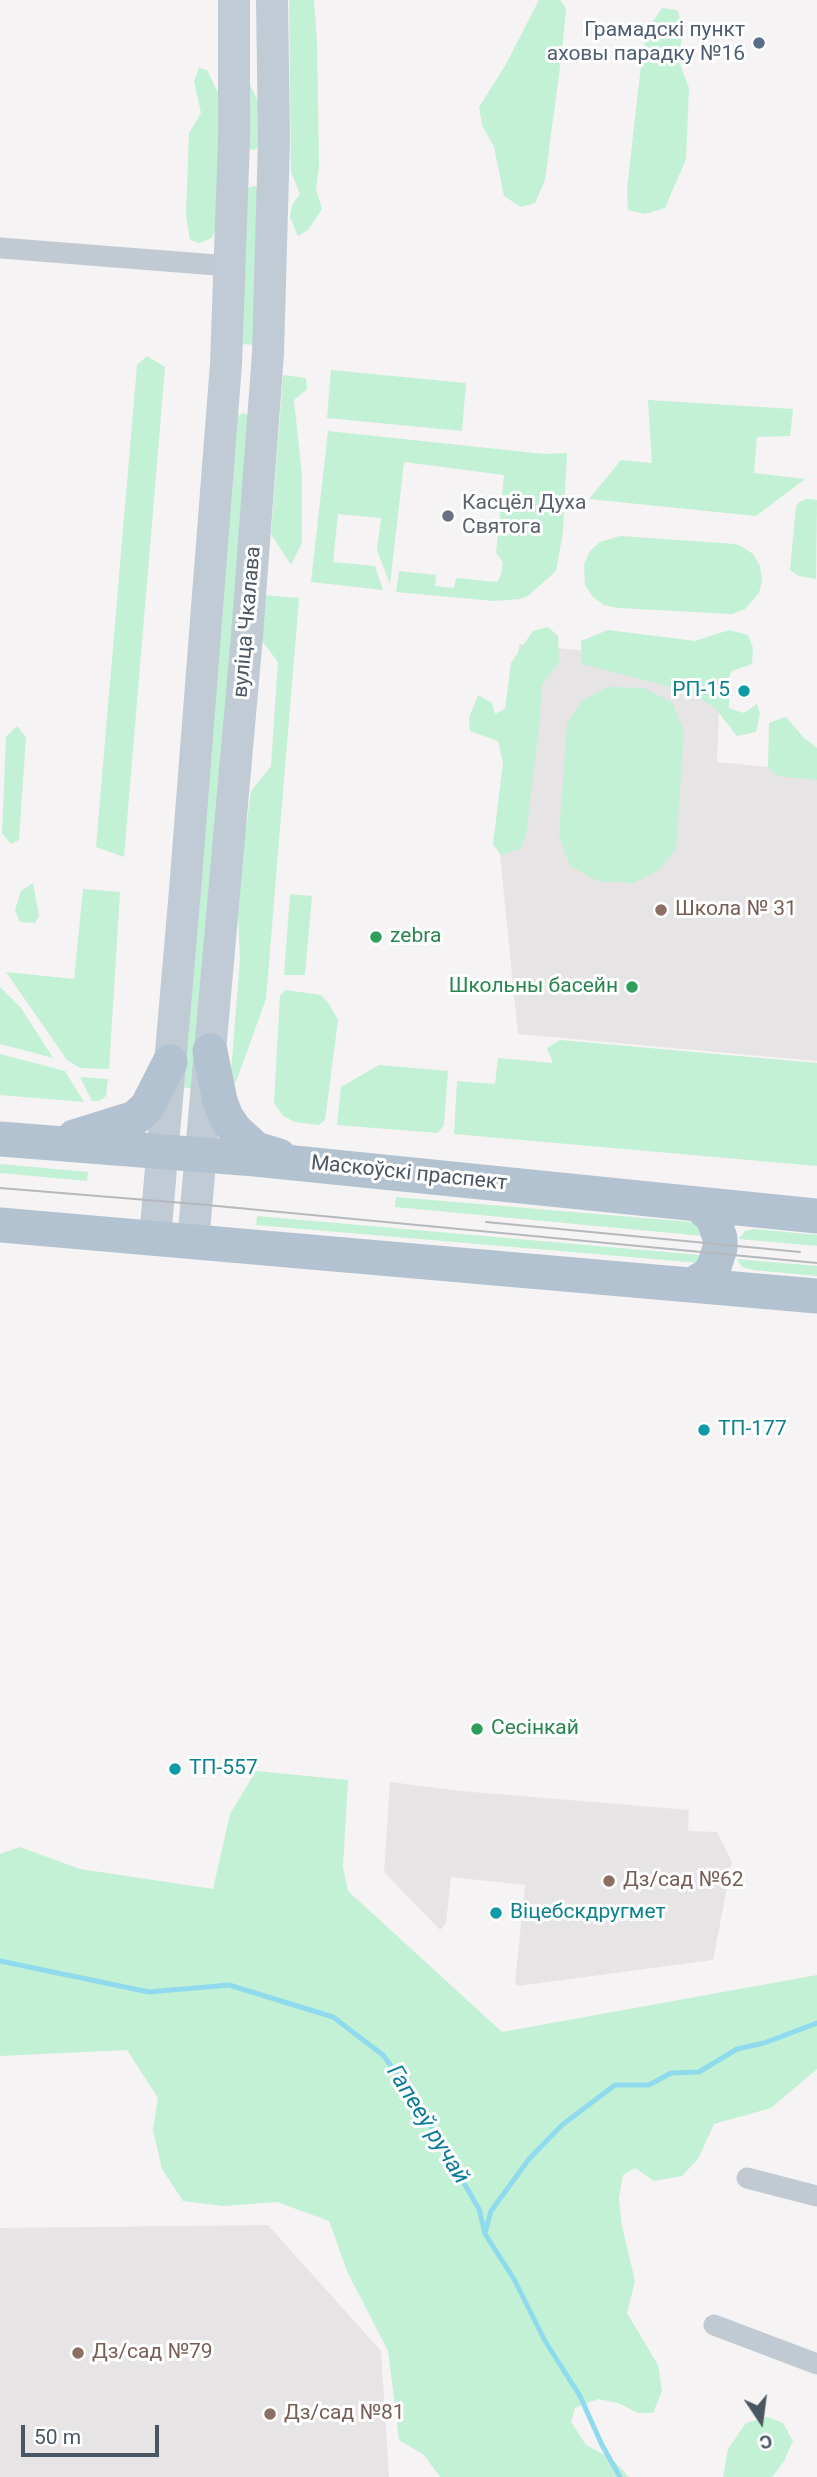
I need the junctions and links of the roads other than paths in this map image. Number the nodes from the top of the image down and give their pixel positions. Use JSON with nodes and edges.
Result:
{"nodes":[{"id":1,"x":234,"y":0,"type":"edge"},
{"id":2,"x":272,"y":0,"type":"edge"},
{"id":3,"x":234,"y":139,"type":"junction"},
{"id":4,"x":274,"y":139,"type":"junction"},
{"id":5,"x":273,"y":197,"type":"junction"},
{"id":6,"x":232,"y":199,"type":"junction"},
{"id":7,"x":0,"y":248,"type":"edge"},
{"id":8,"x":229,"y":266,"type":"junction"},
{"id":9,"x":226,"y":363,"type":"junction"},
{"id":10,"x":267,"y":366,"type":"junction"},
{"id":11,"x":221,"y":425,"type":"junction"},
{"id":12,"x":263,"y":428,"type":"junction"},
{"id":13,"x":211,"y":1051,"type":"junction"},
{"id":14,"x":170,"y":1062,"type":"junction"},
{"id":15,"x":0,"y":1139,"type":"edge"},
{"id":16,"x":47,"y":1143,"type":"junction"},
{"id":17,"x":162,"y":1152,"type":"junction"},
{"id":18,"x":201,"y":1155,"type":"junction"},
{"id":19,"x":306,"y":1164,"type":"junction"},
{"id":20,"x":698,"y":1204,"type":"junction"},
{"id":21,"x":757,"y":1210,"type":"junction"},
{"id":22,"x":817,"y":1216,"type":"edge"},
{"id":23,"x":0,"y":1225,"type":"edge"},
{"id":24,"x":155,"y":1238,"type":"junction"},
{"id":25,"x":193,"y":1242,"type":"junction"},
{"id":26,"x":692,"y":1285,"type":"junction"},
{"id":27,"x":750,"y":1290,"type":"junction"},
{"id":28,"x":817,"y":1296,"type":"edge"},
{"id":29,"x":747,"y":2178,"type":"dead end"},
{"id":30,"x":817,"y":2196,"type":"edge"},
{"id":31,"x":714,"y":2325,"type":"dead end"},
{"id":32,"x":817,"y":2364,"type":"edge"}],
"edges":[{"from":1,"to":3,"type":"main road","name":"вуліца Чкалава"},
{"from":2,"to":4,"type":"main road","name":"вуліца Чкалава"},
{"from":3,"to":4,"type":"main road"},
{"from":3,"to":6,"type":"main road","name":"вуліца Чкалава"},
{"from":4,"to":5,"type":"main road","name":"вуліца Чкалава"},
{"from":5,"to":6,"type":"main road"},
{"from":5,"to":10,"type":"main road","name":"вуліца Чкалава"},
{"from":6,"to":8,"type":"main road","name":"вуліца Чкалава"},
{"from":7,"to":8,"type":"street"},
{"from":8,"to":9,"type":"main road","name":"вуліца Чкалава"},
{"from":9,"to":10,"type":"main road"},
{"from":9,"to":11,"type":"main road","name":"вуліца Чкалава"},
{"from":10,"to":12,"type":"main road","name":"вуліца Чкалава"},
{"from":11,"to":12,"type":"main road"},
{"from":11,"to":14,"type":"main road","name":"вуліца Чкалава"},
{"from":12,"to":13,"type":"main road","name":"вуліца Чкалава"},
{"from":13,"to":18,"type":"main road","name":"вуліца Чкалава"},
{"from":13,"to":19,"type":"main road"},
{"from":14,"to":16,"type":"main road"},
{"from":14,"to":17,"type":"main road","name":"вуліца Чкалава"},
{"from":15,"to":16,"type":"main road","name":"Маскоўскі праспект"},
{"from":16,"to":17,"type":"main road","name":"Маскоўскі праспект"},
{"from":17,"to":18,"type":"main road","name":"Маскоўскі праспект"},
{"from":17,"to":24,"type":"main road","name":"вуліца Чкалава"},
{"from":18,"to":19,"type":"main road","name":"Маскоўскі праспект"},
{"from":18,"to":25,"type":"main road","name":"вуліца Чкалава"},
{"from":19,"to":20,"type":"main road","name":"Маскоўскі праспект"},
{"from":20,"to":21,"type":"main road","name":"Маскоўскі праспект"},
{"from":20,"to":26,"type":"main road"},
{"from":21,"to":22,"type":"main road","name":"Маскоўскі праспект"},
{"from":21,"to":27,"type":"main road"},
{"from":23,"to":24,"type":"main road"},
{"from":24,"to":25,"type":"main road"},
{"from":25,"to":26,"type":"main road"},
{"from":26,"to":27,"type":"main road"},
{"from":27,"to":28,"type":"main road"},
{"from":29,"to":30,"type":"street"},
{"from":31,"to":32,"type":"street"}]}
